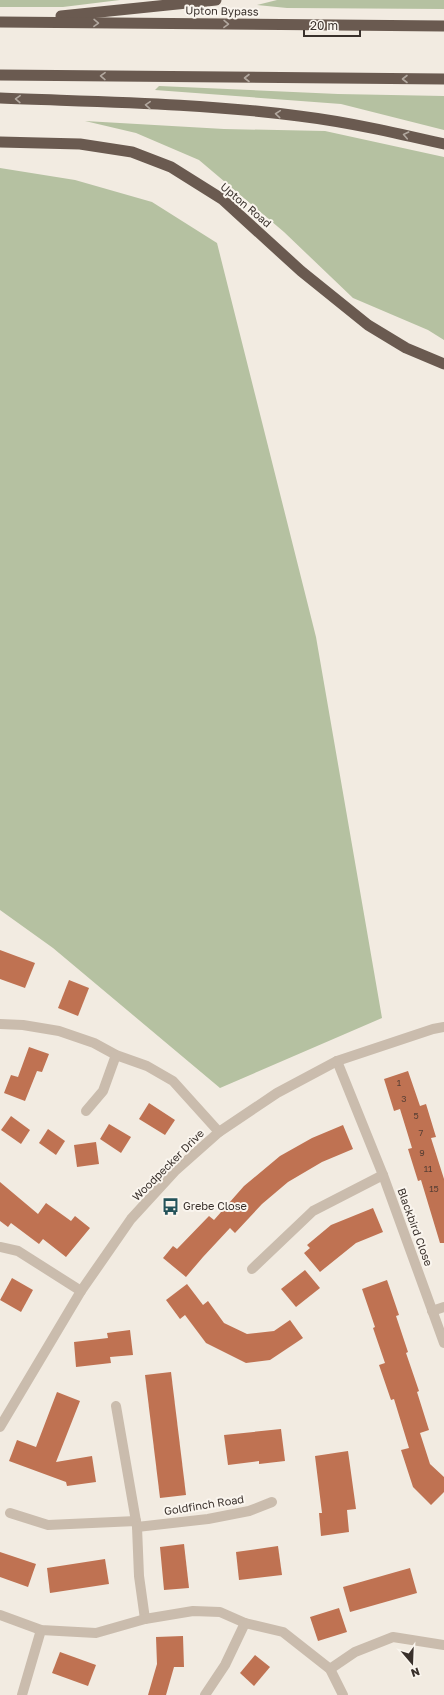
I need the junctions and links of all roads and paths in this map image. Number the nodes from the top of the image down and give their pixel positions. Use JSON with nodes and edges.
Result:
{"nodes":[{"id":1,"x":216,"y":0,"type":"edge"},
{"id":2,"x":0,"y":22,"type":"edge"},
{"id":3,"x":444,"y":26,"type":"edge"},
{"id":4,"x":0,"y":75,"type":"edge"},
{"id":5,"x":444,"y":79,"type":"edge"},
{"id":6,"x":0,"y":98,"type":"edge"},
{"id":7,"x":0,"y":142,"type":"edge"},
{"id":8,"x":444,"y":144,"type":"edge"},
{"id":9,"x":444,"y":364,"type":"edge"},
{"id":10,"x":0,"y":1024,"type":"edge"},
{"id":11,"x":444,"y":1027,"type":"edge"},
{"id":12,"x":116,"y":1055,"type":"junction"},
{"id":13,"x":337,"y":1061,"type":"junction"},
{"id":14,"x":86,"y":1111,"type":"dead end"},
{"id":15,"x":219,"y":1132,"type":"junction"},
{"id":16,"x":383,"y":1175,"type":"junction"},
{"id":17,"x":0,"y":1247,"type":"edge"},
{"id":18,"x":252,"y":1269,"type":"dead end"},
{"id":19,"x":81,"y":1291,"type":"junction"},
{"id":20,"x":444,"y":1307,"type":"edge"},
{"id":21,"x":432,"y":1311,"type":"junction"},
{"id":22,"x":444,"y":1343,"type":"edge"},
{"id":23,"x":116,"y":1406,"type":"dead end"},
{"id":24,"x":0,"y":1427,"type":"edge"},
{"id":25,"x":272,"y":1502,"type":"dead end"},
{"id":26,"x":10,"y":1513,"type":"dead end"},
{"id":27,"x":137,"y":1524,"type":"junction"},
{"id":28,"x":0,"y":1615,"type":"edge"},
{"id":29,"x":145,"y":1619,"type":"junction"},
{"id":30,"x":245,"y":1623,"type":"junction"},
{"id":31,"x":41,"y":1630,"type":"junction"},
{"id":32,"x":444,"y":1645,"type":"edge"},
{"id":33,"x":330,"y":1670,"type":"junction"},
{"id":34,"x":22,"y":1695,"type":"edge"},
{"id":35,"x":205,"y":1695,"type":"edge"},
{"id":36,"x":343,"y":1695,"type":"edge"}],
"edges":[{"from":1,"to":2,"type":"highway"},
{"from":2,"to":3,"type":"highway","name":"Upton Bypass","one_way":true},
{"from":5,"to":4,"type":"highway","one_way":true},
{"from":8,"to":6,"type":"highway","one_way":true},
{"from":7,"to":9,"type":"highway","name":"Upton Road"},
{"from":10,"to":12,"type":"street"},
{"from":11,"to":13,"type":"street","name":"Woodpecker Drive"},
{"from":12,"to":14,"type":"street"},
{"from":12,"to":15,"type":"street"},
{"from":13,"to":15,"type":"street","name":"Woodpecker Drive"},
{"from":13,"to":16,"type":"street","name":"Blackbird Close"},
{"from":15,"to":19,"type":"street","name":"Woodpecker Drive"},
{"from":16,"to":18,"type":"street"},
{"from":16,"to":21,"type":"street","name":"Blackbird Close"},
{"from":17,"to":19,"type":"street"},
{"from":19,"to":24,"type":"street","name":"Woodpecker Drive"},
{"from":20,"to":21,"type":"street"},
{"from":21,"to":22,"type":"street","name":"Blackbird Close"},
{"from":23,"to":27,"type":"street"},
{"from":25,"to":27,"type":"street","name":"Goldfinch Road"},
{"from":26,"to":27,"type":"street","name":"Goldfinch Road"},
{"from":27,"to":29,"type":"street"},
{"from":28,"to":31,"type":"street"},
{"from":29,"to":30,"type":"street"},
{"from":29,"to":31,"type":"street"},
{"from":30,"to":33,"type":"street"},
{"from":30,"to":35,"type":"street"},
{"from":31,"to":34,"type":"street"},
{"from":32,"to":33,"type":"street"},
{"from":33,"to":36,"type":"street"}]}
